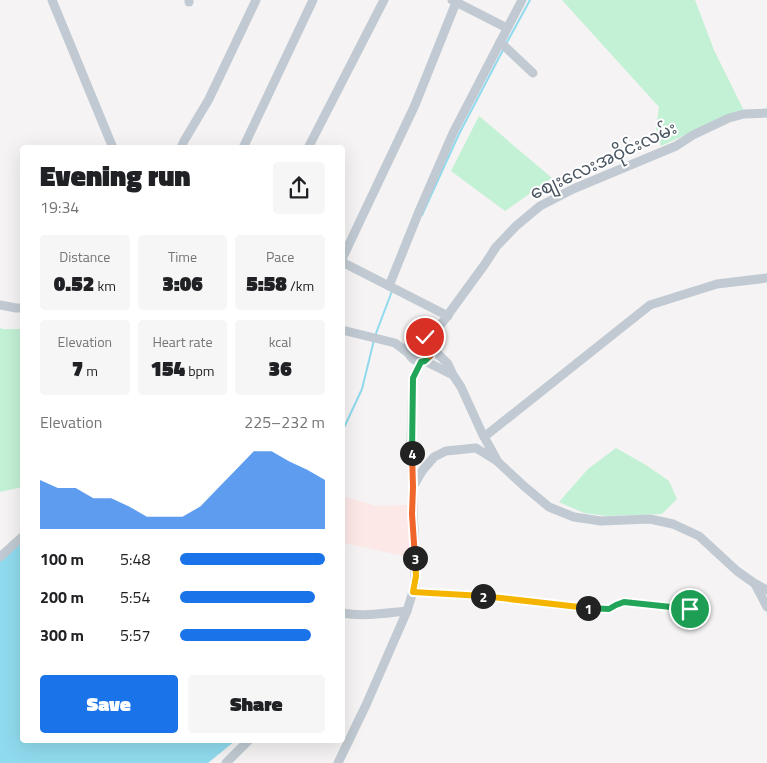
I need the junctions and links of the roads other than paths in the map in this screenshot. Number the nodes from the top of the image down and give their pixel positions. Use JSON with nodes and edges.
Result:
{"nodes":[{"id":1,"x":52,"y":0,"type":"edge"},
{"id":2,"x":256,"y":0,"type":"edge"},
{"id":3,"x":314,"y":0,"type":"edge"},
{"id":4,"x":384,"y":0,"type":"edge"},
{"id":5,"x":522,"y":0,"type":"edge"},
{"id":6,"x":455,"y":1,"type":"edge"},
{"id":7,"x":507,"y":28,"type":"junction"},
{"id":8,"x":500,"y":43,"type":"junction"},
{"id":9,"x":533,"y":73,"type":"dead end"},
{"id":10,"x":767,"y":113,"type":"edge"},
{"id":11,"x":112,"y":145,"type":"edge"},
{"id":12,"x":182,"y":145,"type":"edge"},
{"id":13,"x":244,"y":145,"type":"edge"},
{"id":14,"x":310,"y":145,"type":"edge"},
{"id":15,"x":345,"y":255,"type":"edge"},
{"id":16,"x":345,"y":263,"type":"edge"},
{"id":17,"x":767,"y":278,"type":"edge"},
{"id":18,"x":392,"y":287,"type":"junction"},
{"id":19,"x":0,"y":305,"type":"edge"},
{"id":20,"x":20,"y":308,"type":"edge"},
{"id":21,"x":445,"y":319,"type":"junction"},
{"id":22,"x":345,"y":331,"type":"edge"},
{"id":23,"x":421,"y":336,"type":"junction"},
{"id":24,"x":411,"y":340,"type":"junction"},
{"id":25,"x":395,"y":343,"type":"junction"},
{"id":26,"x":433,"y":348,"type":"junction"},
{"id":27,"x":409,"y":354,"type":"junction"},
{"id":28,"x":423,"y":361,"type":"junction"},
{"id":29,"x":453,"y":375,"type":"junction"},
{"id":30,"x":413,"y":378,"type":"junction"},
{"id":31,"x":484,"y":437,"type":"junction"},
{"id":32,"x":498,"y":462,"type":"junction"},
{"id":33,"x":413,"y":487,"type":"junction"},
{"id":34,"x":20,"y":539,"type":"edge"},
{"id":35,"x":0,"y":557,"type":"edge"},
{"id":36,"x":754,"y":584,"type":"junction"},
{"id":37,"x":767,"y":590,"type":"edge"},
{"id":38,"x":413,"y":592,"type":"junction"},
{"id":39,"x":767,"y":607,"type":"edge"},
{"id":40,"x":690,"y":609,"type":"dead end"},
{"id":41,"x":407,"y":611,"type":"junction"},
{"id":42,"x":345,"y":614,"type":"edge"},
{"id":43,"x":246,"y":743,"type":"edge"},
{"id":44,"x":226,"y":763,"type":"edge"},
{"id":45,"x":338,"y":763,"type":"edge"}],
"edges":[{"from":1,"to":11,"type":"street"},
{"from":2,"to":12,"type":"street"},
{"from":3,"to":13,"type":"street"},
{"from":4,"to":14,"type":"street"},
{"from":5,"to":7,"type":"street"},
{"from":6,"to":7,"type":"street"},
{"from":6,"to":15,"type":"street"},
{"from":7,"to":8,"type":"street"},
{"from":8,"to":9,"type":"street"},
{"from":8,"to":18,"type":"street"},
{"from":10,"to":21,"type":"street","name":"စျေးလေးအဝိုင်းလမ်း"},
{"from":16,"to":18,"type":"street"},
{"from":17,"to":31,"type":"street"},
{"from":18,"to":21,"type":"street"},
{"from":19,"to":20,"type":"street"},
{"from":21,"to":23,"type":"street"},
{"from":21,"to":26,"type":"street"},
{"from":22,"to":25,"type":"street"},
{"from":23,"to":24,"type":"street"},
{"from":23,"to":26,"type":"street"},
{"from":24,"to":25,"type":"street"},
{"from":24,"to":27,"type":"street"},
{"from":25,"to":27,"type":"street"},
{"from":26,"to":28,"type":"street"},
{"from":26,"to":29,"type":"street"},
{"from":27,"to":28,"type":"street"},
{"from":27,"to":30,"type":"street"},
{"from":28,"to":29,"type":"street"},
{"from":28,"to":30,"type":"street"},
{"from":29,"to":31,"type":"street"},
{"from":30,"to":33,"type":"street"},
{"from":31,"to":32,"type":"street"},
{"from":32,"to":33,"type":"street"},
{"from":32,"to":36,"type":"street"},
{"from":33,"to":38,"type":"street"},
{"from":34,"to":35,"type":"street"},
{"from":36,"to":37,"type":"street"},
{"from":36,"to":39,"type":"street"},
{"from":38,"to":40,"type":"street"},
{"from":38,"to":41,"type":"street"},
{"from":41,"to":42,"type":"street"},
{"from":41,"to":45,"type":"street"},
{"from":43,"to":44,"type":"street"}]}
